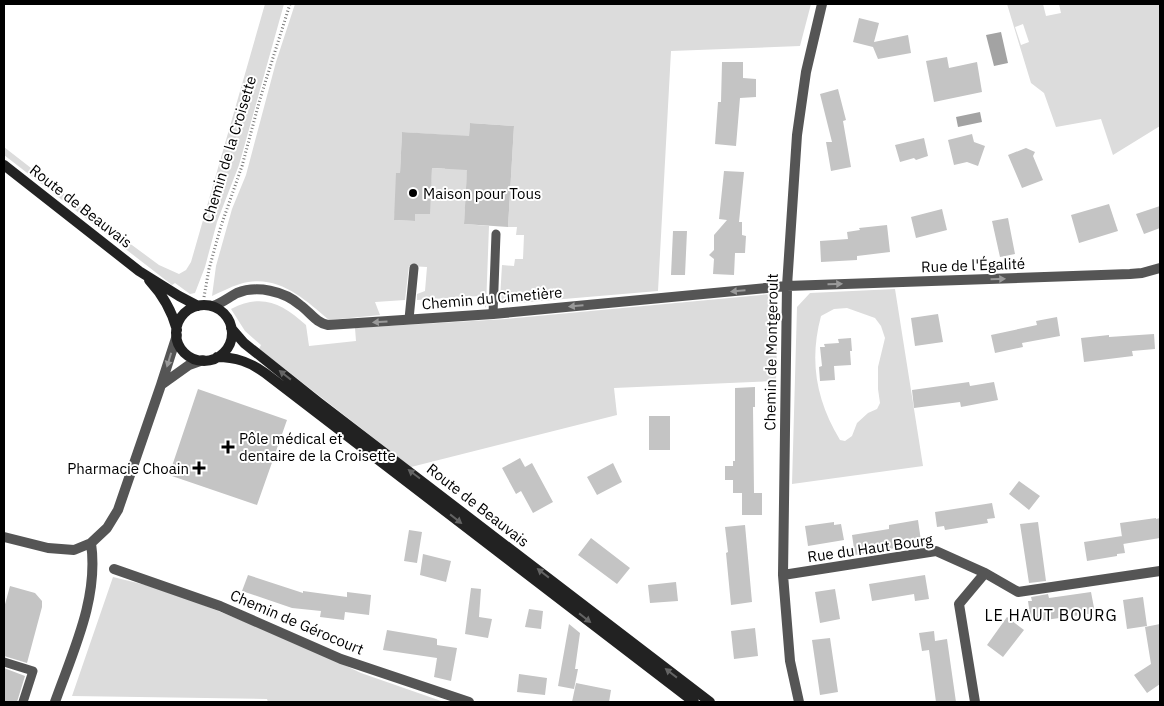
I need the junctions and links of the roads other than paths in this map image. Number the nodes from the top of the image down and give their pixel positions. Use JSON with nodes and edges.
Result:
{"nodes":[{"id":1,"x":822,"y":4,"type":"edge"},
{"id":2,"x":4,"y":165,"type":"edge"},
{"id":3,"x":496,"y":234,"type":"dead end"},
{"id":4,"x":414,"y":268,"type":"dead end"},
{"id":5,"x":1160,"y":268,"type":"edge"},
{"id":6,"x":139,"y":271,"type":"junction"},
{"id":7,"x":787,"y":286,"type":"junction"},
{"id":8,"x":205,"y":306,"type":"junction"},
{"id":9,"x":493,"y":314,"type":"junction"},
{"id":10,"x":409,"y":319,"type":"junction"},
{"id":11,"x":232,"y":328,"type":"junction"},
{"id":12,"x":177,"y":332,"type":"junction"},
{"id":13,"x":217,"y":357,"type":"junction"},
{"id":14,"x":203,"y":360,"type":"junction"},
{"id":15,"x":162,"y":385,"type":"junction"},
{"id":16,"x":4,"y":538,"type":"edge"},
{"id":17,"x":91,"y":543,"type":"junction"},
{"id":18,"x":114,"y":569,"type":"dead end"},
{"id":19,"x":1160,"y":571,"type":"edge"},
{"id":20,"x":985,"y":573,"type":"junction"},
{"id":21,"x":783,"y":575,"type":"junction"},
{"id":22,"x":4,"y":662,"type":"edge"},
{"id":23,"x":24,"y":702,"type":"edge"},
{"id":24,"x":55,"y":702,"type":"edge"},
{"id":25,"x":469,"y":702,"type":"edge"},
{"id":26,"x":694,"y":702,"type":"edge"},
{"id":27,"x":710,"y":702,"type":"edge"},
{"id":28,"x":799,"y":702,"type":"edge"},
{"id":29,"x":975,"y":702,"type":"edge"}],
"edges":[{"from":1,"to":7,"type":"street","name":"Chemin de Montgeroult"},
{"from":2,"to":6,"type":"main road","name":"Route de Beauvais"},
{"from":3,"to":9,"type":"lane"},
{"from":4,"to":10,"type":"lane"},
{"from":7,"to":5,"type":"street","name":"Rue de l'Égalité","one_way":true},
{"from":6,"to":8,"type":"main road","name":"Route de Beauvais"},
{"from":6,"to":12,"type":"main road","name":"Route de Beauvais"},
{"from":7,"to":9,"type":"street","name":"Chemin du Cimetière","one_way":true},
{"from":7,"to":21,"type":"street","name":"Chemin de Montgeroult"},
{"from":10,"to":8,"type":"street","name":"Chemin du Cimetière","one_way":true},
{"from":8,"to":11,"type":"main road"},
{"from":8,"to":12,"type":"main road"},
{"from":9,"to":10,"type":"street","name":"Chemin du Cimetière"},
{"from":11,"to":13,"type":"main road"},
{"from":27,"to":11,"type":"main road","name":"Route de Beauvais","one_way":true},
{"from":12,"to":14,"type":"main road"},
{"from":12,"to":15,"type":"street","one_way":true},
{"from":13,"to":14,"type":"main road"},
{"from":13,"to":26,"type":"main road","name":"Route de Beauvais","one_way":true},
{"from":14,"to":15,"type":"street"},
{"from":15,"to":17,"type":"street"},
{"from":16,"to":17,"type":"street"},
{"from":17,"to":24,"type":"street"},
{"from":18,"to":25,"type":"street","name":"Chemin de Gérocourt"},
{"from":19,"to":20,"type":"street","name":"Rue du Haut Bourg"},
{"from":20,"to":21,"type":"street","name":"Rue du Haut Bourg"},
{"from":20,"to":29,"type":"street"},
{"from":21,"to":28,"type":"street","name":"Chemin de Montgeroult"},
{"from":22,"to":23,"type":"lane"}]}
